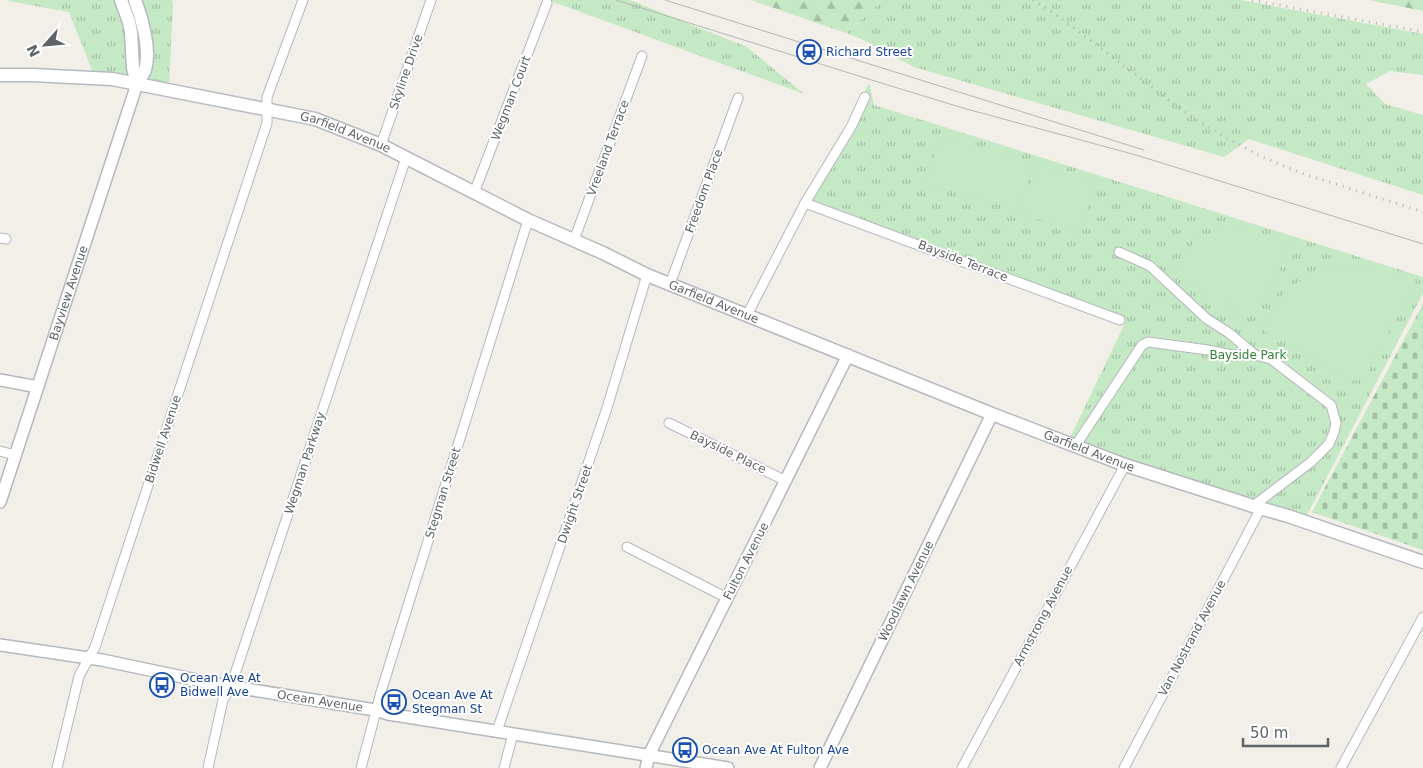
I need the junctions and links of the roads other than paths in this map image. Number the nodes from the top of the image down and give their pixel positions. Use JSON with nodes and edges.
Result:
{"nodes":[{"id":1,"x":121,"y":0,"type":"edge"},
{"id":2,"x":135,"y":0,"type":"edge"},
{"id":3,"x":303,"y":0,"type":"edge"},
{"id":4,"x":431,"y":0,"type":"edge"},
{"id":5,"x":547,"y":3,"type":"dead end"},
{"id":6,"x":642,"y":56,"type":"dead end"},
{"id":7,"x":0,"y":75,"type":"edge"},
{"id":8,"x":137,"y":84,"type":"junction"},
{"id":9,"x":865,"y":97,"type":"dead end"},
{"id":10,"x":738,"y":98,"type":"dead end"},
{"id":11,"x":267,"y":110,"type":"junction"},
{"id":12,"x":381,"y":145,"type":"junction"},
{"id":13,"x":406,"y":158,"type":"junction"},
{"id":14,"x":474,"y":193,"type":"junction"},
{"id":15,"x":805,"y":203,"type":"junction"},
{"id":16,"x":528,"y":220,"type":"junction"},
{"id":17,"x":574,"y":240,"type":"junction"},
{"id":18,"x":1119,"y":252,"type":"dead end"},
{"id":19,"x":647,"y":275,"type":"junction"},
{"id":20,"x":670,"y":284,"type":"junction"},
{"id":21,"x":747,"y":315,"type":"junction"},
{"id":22,"x":1120,"y":320,"type":"dead end"},
{"id":23,"x":848,"y":355,"type":"junction"},
{"id":24,"x":1255,"y":355,"type":"junction"},
{"id":25,"x":0,"y":380,"type":"edge"},
{"id":26,"x":38,"y":387,"type":"junction"},
{"id":27,"x":992,"y":414,"type":"junction"},
{"id":28,"x":669,"y":423,"type":"dead end"},
{"id":29,"x":1076,"y":445,"type":"junction"},
{"id":30,"x":0,"y":451,"type":"edge"},
{"id":31,"x":16,"y":455,"type":"junction"},
{"id":32,"x":1125,"y":465,"type":"junction"},
{"id":33,"x":786,"y":481,"type":"junction"},
{"id":34,"x":0,"y":502,"type":"edge"},
{"id":35,"x":1257,"y":507,"type":"junction"},
{"id":36,"x":627,"y":547,"type":"dead end"},
{"id":37,"x":1423,"y":562,"type":"edge"},
{"id":38,"x":727,"y":598,"type":"junction"},
{"id":39,"x":1423,"y":617,"type":"edge"},
{"id":40,"x":0,"y":645,"type":"edge"},
{"id":41,"x":89,"y":658,"type":"junction"},
{"id":42,"x":231,"y":686,"type":"junction"},
{"id":43,"x":376,"y":710,"type":"junction"},
{"id":44,"x":497,"y":731,"type":"junction"},
{"id":45,"x":513,"y":734,"type":"junction"},
{"id":46,"x":649,"y":755,"type":"junction"},
{"id":47,"x":56,"y":768,"type":"edge"},
{"id":48,"x":208,"y":768,"type":"edge"},
{"id":49,"x":361,"y":768,"type":"edge"},
{"id":50,"x":504,"y":768,"type":"edge"},
{"id":51,"x":646,"y":768,"type":"edge"},
{"id":52,"x":728,"y":768,"type":"edge"},
{"id":53,"x":820,"y":768,"type":"edge"},
{"id":54,"x":962,"y":768,"type":"edge"},
{"id":55,"x":1124,"y":768,"type":"edge"},
{"id":56,"x":1341,"y":768,"type":"edge"}],
"edges":[{"from":1,"to":8,"type":"main road","name":"Bayview Avenue"},
{"from":2,"to":8,"type":"main road","name":"Bayview Avenue"},
{"from":3,"to":11,"type":"street","name":"Bidwell Avenue"},
{"from":4,"to":12,"type":"street","name":"Skyline Drive"},
{"from":5,"to":14,"type":"street","name":"Wegman Court"},
{"from":6,"to":17,"type":"street","name":"Vreeland Terrace"},
{"from":7,"to":8,"type":"main road","name":"Garfield Avenue"},
{"from":8,"to":11,"type":"main road","name":"Garfield Avenue"},
{"from":8,"to":26,"type":"street","name":"Bayview Avenue"},
{"from":9,"to":15,"type":"street"},
{"from":10,"to":20,"type":"street","name":"Freedom Place"},
{"from":11,"to":12,"type":"main road","name":"Garfield Avenue"},
{"from":11,"to":41,"type":"street","name":"Bidwell Avenue"},
{"from":12,"to":13,"type":"main road","name":"Garfield Avenue"},
{"from":13,"to":14,"type":"main road","name":"Garfield Avenue"},
{"from":13,"to":42,"type":"street","name":"Wegman Parkway"},
{"from":14,"to":16,"type":"main road","name":"Garfield Avenue"},
{"from":15,"to":21,"type":"street"},
{"from":15,"to":22,"type":"street","name":"Bayside Terrace"},
{"from":16,"to":17,"type":"main road","name":"Garfield Avenue"},
{"from":16,"to":43,"type":"street","name":"Stegman Street"},
{"from":17,"to":19,"type":"main road","name":"Garfield Avenue"},
{"from":18,"to":24,"type":"street"},
{"from":19,"to":20,"type":"main road","name":"Garfield Avenue"},
{"from":19,"to":44,"type":"street","name":"Dwight Street"},
{"from":20,"to":21,"type":"main road","name":"Garfield Avenue"},
{"from":21,"to":23,"type":"main road","name":"Garfield Avenue"},
{"from":23,"to":27,"type":"main road","name":"Garfield Avenue"},
{"from":23,"to":33,"type":"street","name":"Fulton Avenue"},
{"from":24,"to":29,"type":"street"},
{"from":24,"to":35,"type":"street"},
{"from":25,"to":26,"type":"street"},
{"from":26,"to":31,"type":"street","name":"Bayview Avenue"},
{"from":27,"to":29,"type":"main road","name":"Garfield Avenue"},
{"from":27,"to":53,"type":"street","name":"Woodlawn Avenue"},
{"from":28,"to":33,"type":"street","name":"Bayside Place"},
{"from":29,"to":32,"type":"main road","name":"Garfield Avenue"},
{"from":30,"to":31,"type":"street"},
{"from":31,"to":34,"type":"street","name":"Bayview Avenue"},
{"from":32,"to":35,"type":"main road","name":"Garfield Avenue"},
{"from":32,"to":54,"type":"street","name":"Armstrong Avenue"},
{"from":33,"to":38,"type":"street","name":"Fulton Avenue"},
{"from":35,"to":37,"type":"main road","name":"Garfield Avenue"},
{"from":35,"to":55,"type":"street","name":"Van Nostrand Avenue"},
{"from":36,"to":38,"type":"street"},
{"from":38,"to":46,"type":"street","name":"Fulton Avenue"},
{"from":39,"to":56,"type":"street"},
{"from":40,"to":41,"type":"street","name":"Ocean Avenue"},
{"from":41,"to":42,"type":"street","name":"Ocean Avenue"},
{"from":41,"to":47,"type":"street","name":"Bidwell Avenue"},
{"from":42,"to":43,"type":"street","name":"Ocean Avenue"},
{"from":42,"to":48,"type":"street","name":"Wegman Parkway"},
{"from":43,"to":44,"type":"street","name":"Ocean Avenue"},
{"from":43,"to":49,"type":"street","name":"Stegman Street"},
{"from":44,"to":45,"type":"street","name":"Ocean Avenue"},
{"from":45,"to":46,"type":"street","name":"Ocean Avenue"},
{"from":45,"to":50,"type":"street"},
{"from":46,"to":51,"type":"street","name":"Fulton Avenue"},
{"from":46,"to":52,"type":"street","name":"Ocean Avenue"}]}
